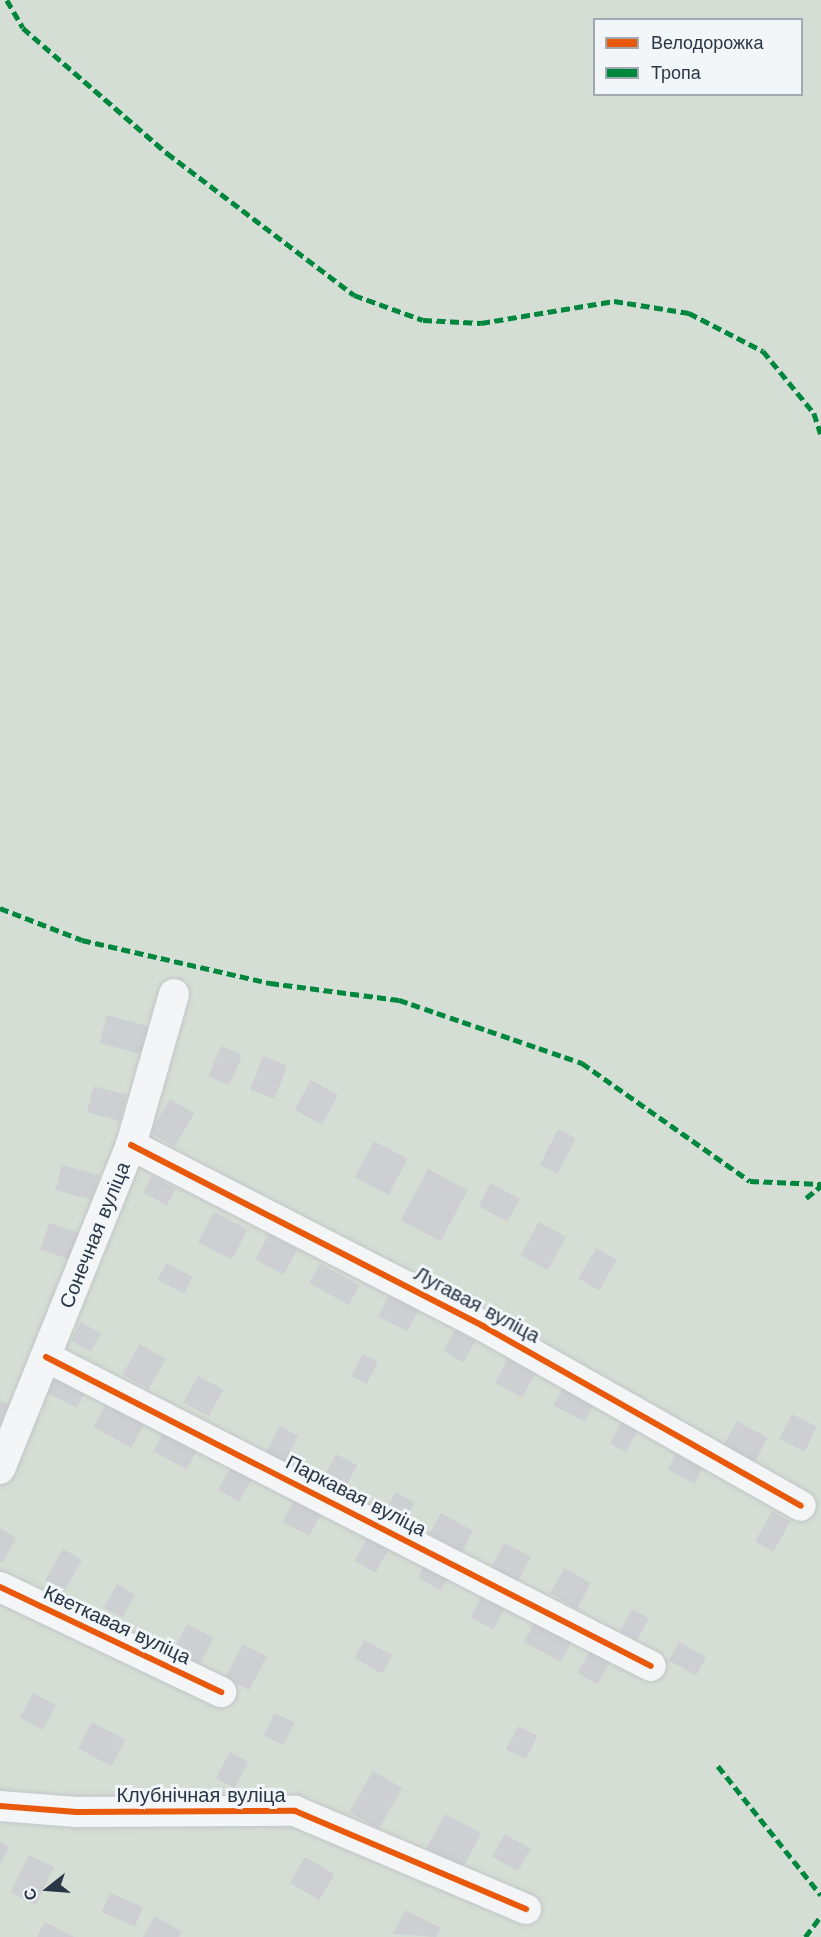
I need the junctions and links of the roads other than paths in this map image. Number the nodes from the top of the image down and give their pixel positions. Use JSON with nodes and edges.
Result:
{"nodes":[{"id":1,"x":174,"y":994,"type":"dead end"},
{"id":2,"x":131,"y":1145,"type":"junction"},
{"id":3,"x":46,"y":1357,"type":"junction"},
{"id":4,"x":0,"y":1469,"type":"edge"},
{"id":5,"x":801,"y":1506,"type":"dead end"},
{"id":6,"x":0,"y":1587,"type":"edge"},
{"id":7,"x":651,"y":1666,"type":"dead end"},
{"id":8,"x":221,"y":1692,"type":"dead end"},
{"id":9,"x":0,"y":1806,"type":"edge"},
{"id":10,"x":526,"y":1909,"type":"dead end"}],
"edges":[{"from":1,"to":2,"type":"street","name":"Сонечная вуліца"},
{"from":2,"to":3,"type":"street","name":"Сонечная вуліца"},
{"from":2,"to":5,"type":"street","name":"Лугавая вуліца"},
{"from":3,"to":4,"type":"street","name":"Сонечная вуліца"},
{"from":3,"to":7,"type":"street","name":"Паркавая вуліца"},
{"from":6,"to":8,"type":"street","name":"Кветкавая вуліца"},
{"from":9,"to":10,"type":"street","name":"Клубнічная вуліца"}]}
